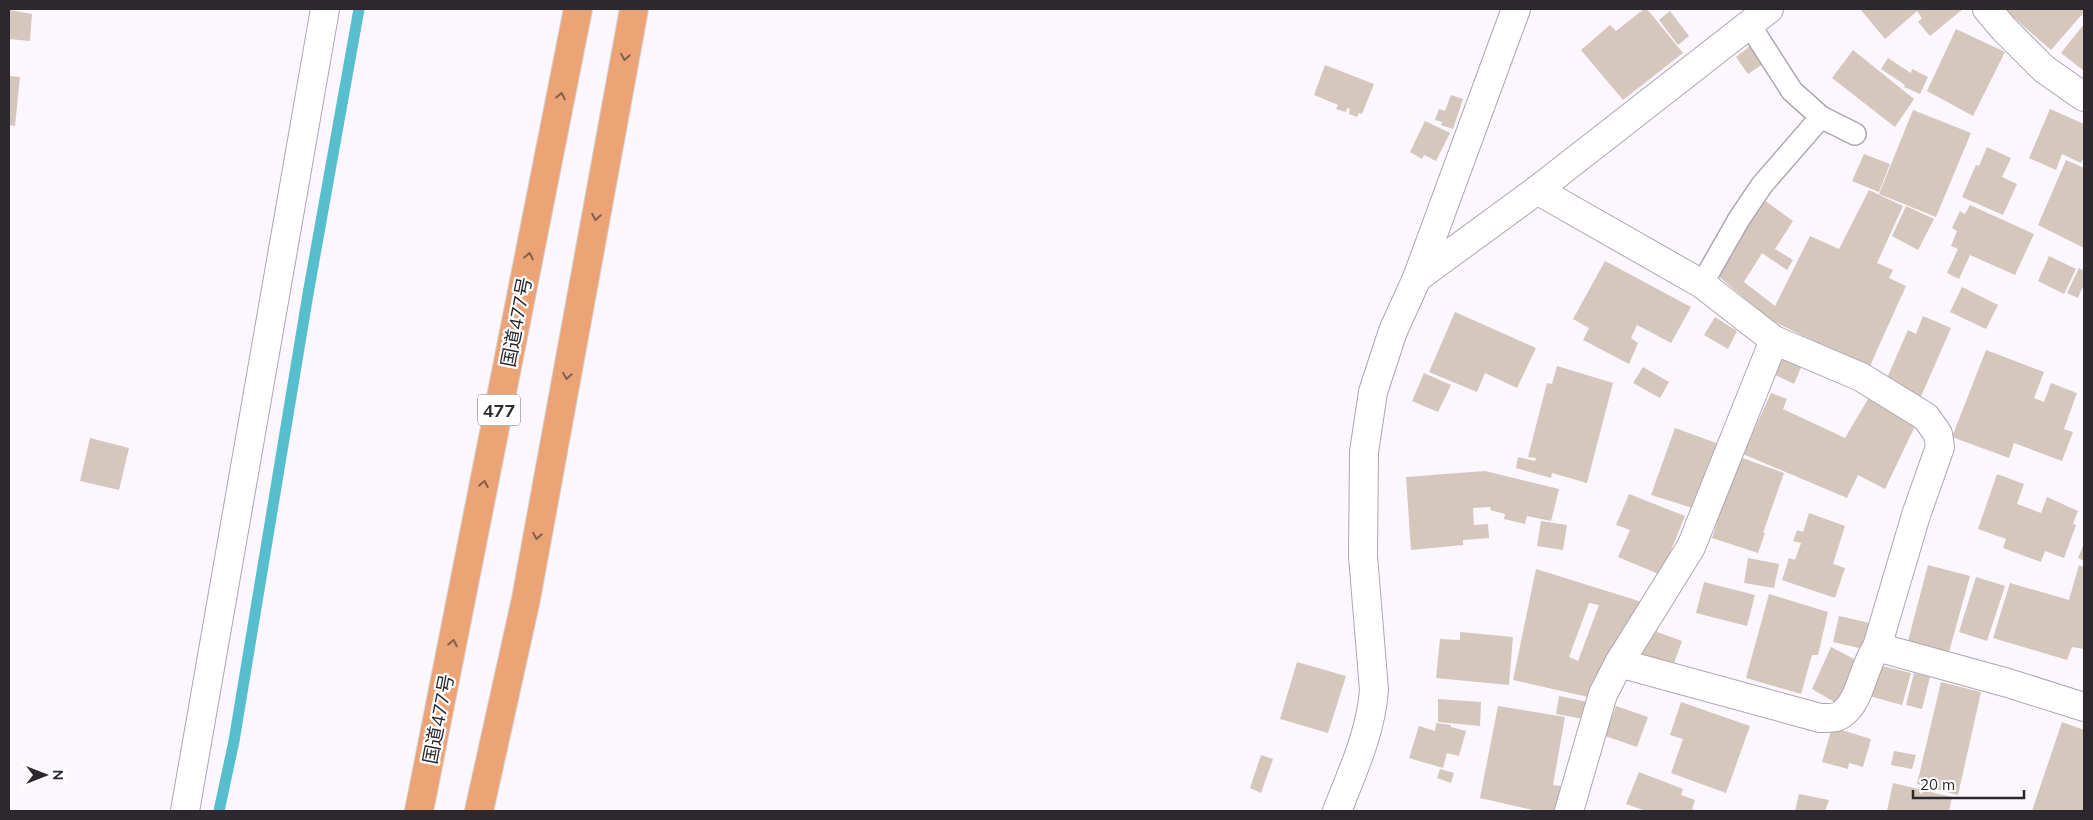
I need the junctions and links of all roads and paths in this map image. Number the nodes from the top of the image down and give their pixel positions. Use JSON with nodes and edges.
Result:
{"nodes":[{"id":1,"x":324,"y":9,"type":"edge"},
{"id":2,"x":578,"y":9,"type":"edge"},
{"id":3,"x":634,"y":9,"type":"edge"},
{"id":4,"x":1516,"y":9,"type":"edge"},
{"id":5,"x":1987,"y":9,"type":"edge"},
{"id":6,"x":1759,"y":16,"type":"edge"},
{"id":7,"x":2084,"y":97,"type":"edge"},
{"id":8,"x":1821,"y":117,"type":"junction"},
{"id":9,"x":1855,"y":134,"type":"dead end"},
{"id":10,"x":1536,"y":190,"type":"junction"},
{"id":11,"x":1417,"y":278,"type":"junction"},
{"id":12,"x":1702,"y":284,"type":"junction"},
{"id":13,"x":1774,"y":340,"type":"junction"},
{"id":14,"x":1877,"y":648,"type":"junction"},
{"id":15,"x":1620,"y":663,"type":"junction"},
{"id":16,"x":2084,"y":707,"type":"edge"},
{"id":17,"x":185,"y":811,"type":"edge"},
{"id":18,"x":419,"y":811,"type":"edge"},
{"id":19,"x":479,"y":811,"type":"edge"},
{"id":20,"x":1337,"y":811,"type":"edge"},
{"id":21,"x":1570,"y":811,"type":"edge"}],
"edges":[{"from":1,"to":17,"type":"street"},
{"from":18,"to":2,"type":"highway","name":"国道477号","number":"477","one_way":true},
{"from":3,"to":19,"type":"highway","one_way":true},
{"from":4,"to":11,"type":"street"},
{"from":5,"to":7,"type":"street"},
{"from":6,"to":8,"type":"lane"},
{"from":6,"to":10,"type":"street"},
{"from":8,"to":9,"type":"lane"},
{"from":8,"to":12,"type":"lane"},
{"from":10,"to":11,"type":"street"},
{"from":10,"to":12,"type":"street"},
{"from":11,"to":20,"type":"street"},
{"from":12,"to":13,"type":"street"},
{"from":13,"to":14,"type":"street"},
{"from":13,"to":15,"type":"street"},
{"from":14,"to":15,"type":"street"},
{"from":14,"to":16,"type":"street"},
{"from":15,"to":21,"type":"street"}]}
